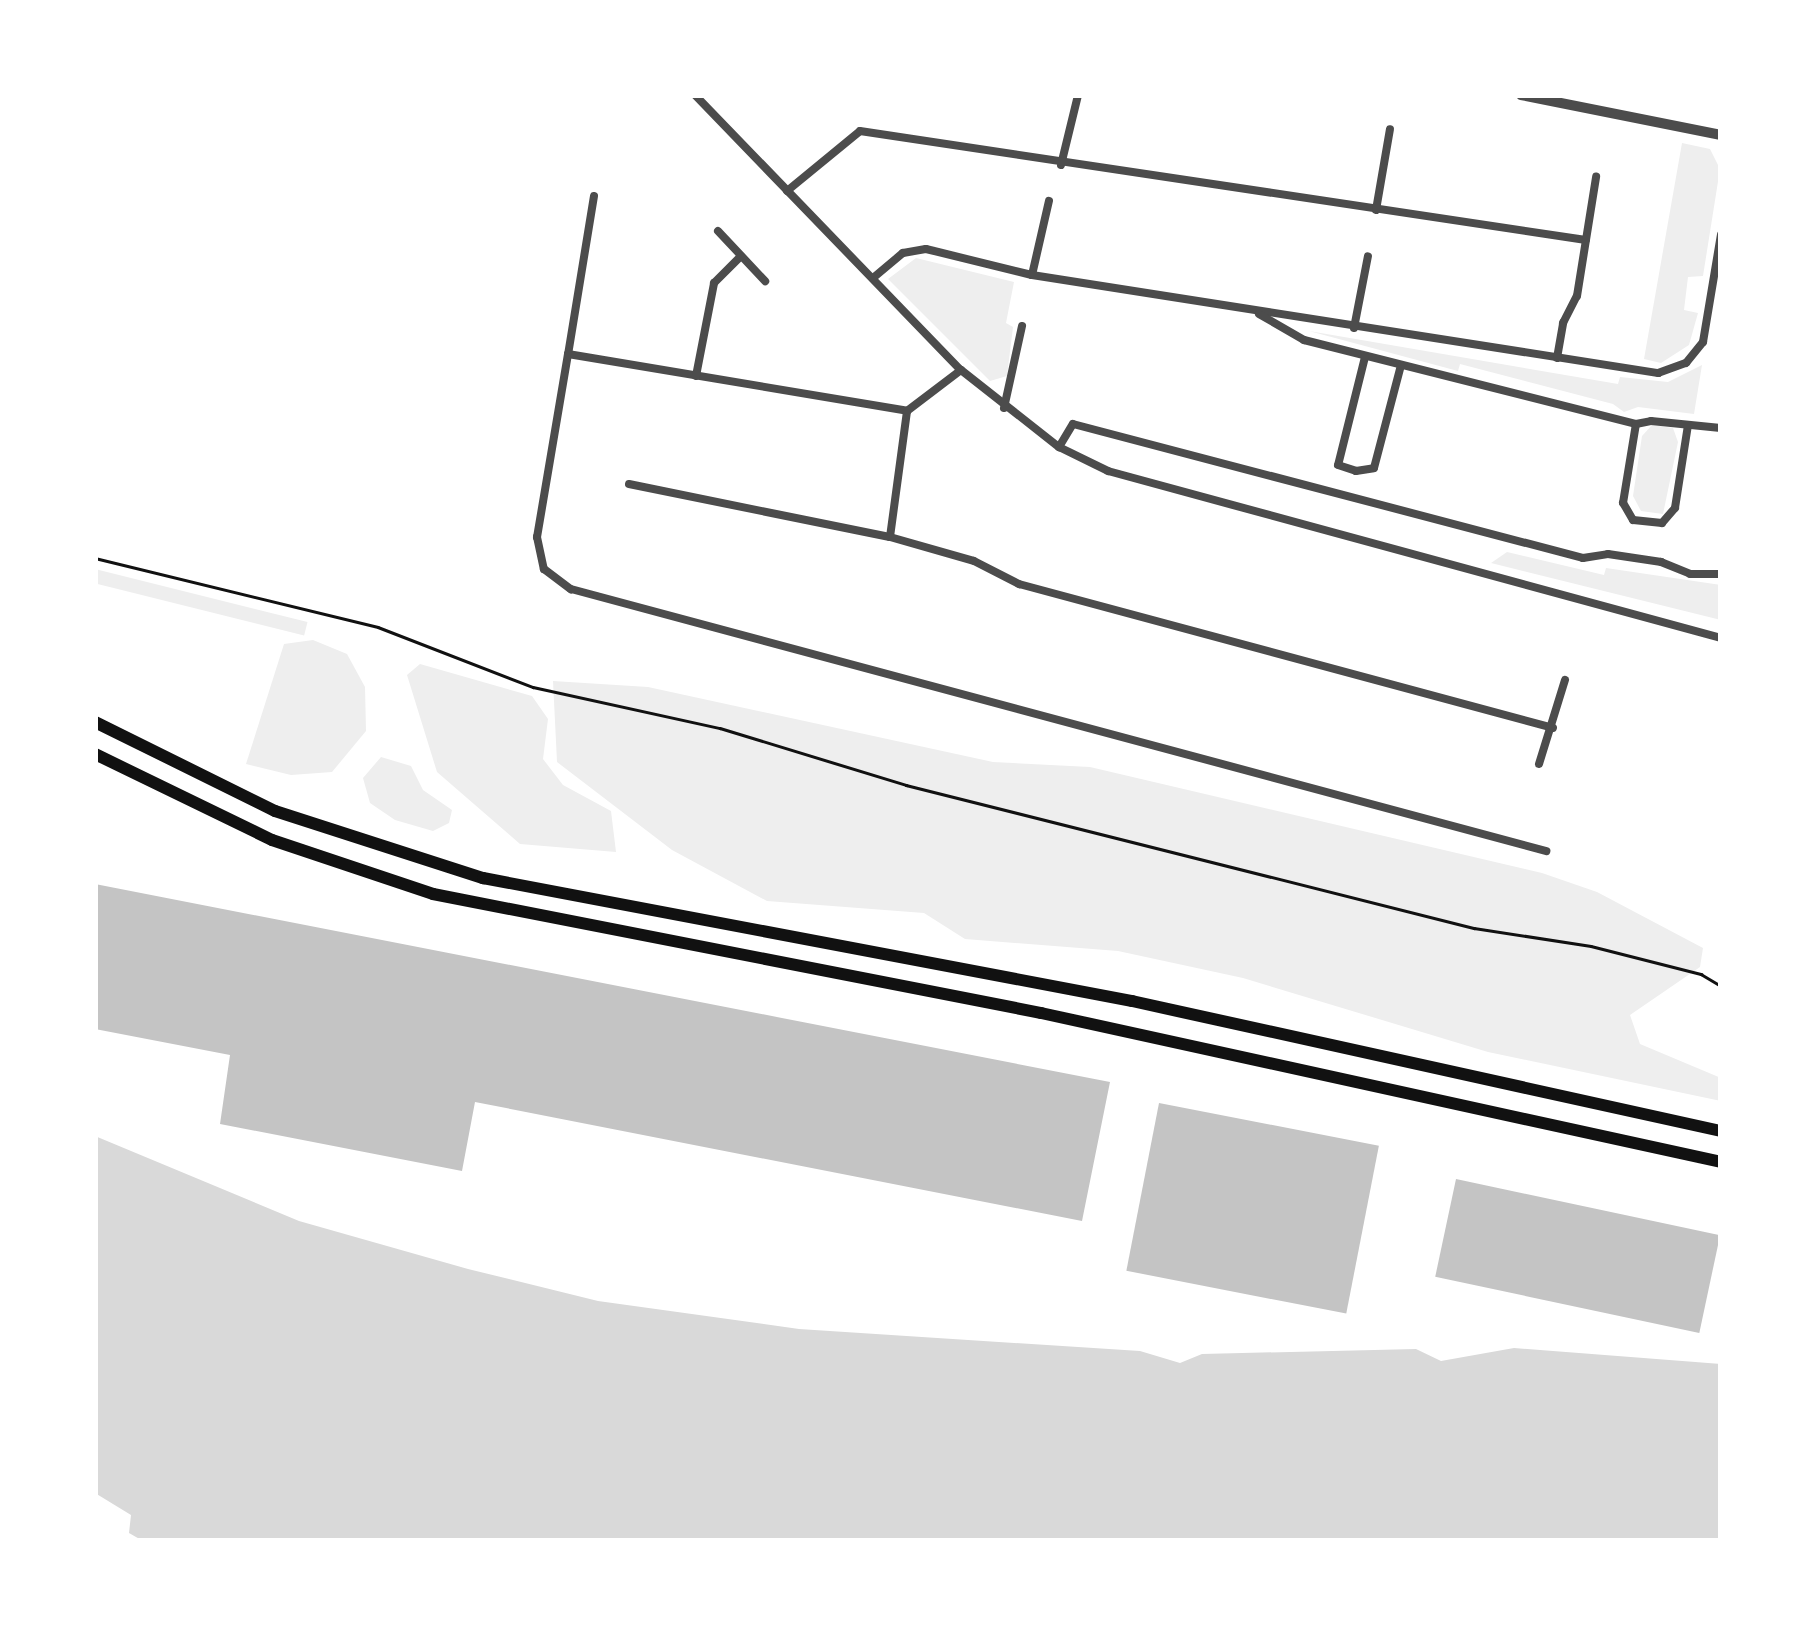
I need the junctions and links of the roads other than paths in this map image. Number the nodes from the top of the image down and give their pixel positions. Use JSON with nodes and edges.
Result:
{"nodes":[{"id":1,"x":695,"y":95,"type":"edge"},
{"id":2,"x":1078,"y":95,"type":"edge"},
{"id":3,"x":1521,"y":95,"type":"edge"},
{"id":4,"x":1390,"y":129,"type":"dead end"},
{"id":5,"x":1721,"y":135,"type":"edge"},
{"id":6,"x":1058,"y":164,"type":"junction"},
{"id":7,"x":1596,"y":177,"type":"dead end"},
{"id":8,"x":787,"y":191,"type":"junction"},
{"id":9,"x":594,"y":196,"type":"dead end"},
{"id":10,"x":1049,"y":201,"type":"dead end"},
{"id":11,"x":1376,"y":210,"type":"junction"},
{"id":12,"x":718,"y":231,"type":"dead end"},
{"id":13,"x":1721,"y":235,"type":"edge"},
{"id":14,"x":1586,"y":240,"type":"junction"},
{"id":15,"x":741,"y":256,"type":"junction"},
{"id":16,"x":1368,"y":256,"type":"dead end"},
{"id":17,"x":1032,"y":275,"type":"junction"},
{"id":18,"x":873,"y":278,"type":"junction"},
{"id":19,"x":765,"y":281,"type":"dead end"},
{"id":20,"x":1716,"y":288,"type":"edge"},
{"id":21,"x":1250,"y":310,"type":"junction"},
{"id":22,"x":1022,"y":326,"type":"dead end"},
{"id":23,"x":1354,"y":328,"type":"junction"},
{"id":24,"x":568,"y":354,"type":"junction"},
{"id":25,"x":1365,"y":357,"type":"junction"},
{"id":26,"x":1557,"y":358,"type":"junction"},
{"id":27,"x":1401,"y":365,"type":"junction"},
{"id":28,"x":961,"y":370,"type":"junction"},
{"id":29,"x":696,"y":376,"type":"junction"},
{"id":30,"x":1004,"y":408,"type":"junction"},
{"id":31,"x":908,"y":411,"type":"junction"},
{"id":32,"x":1636,"y":424,"type":"junction"},
{"id":33,"x":1688,"y":425,"type":"junction"},
{"id":34,"x":1721,"y":428,"type":"edge"},
{"id":35,"x":1059,"y":447,"type":"junction"},
{"id":36,"x":630,"y":484,"type":"dead end"},
{"id":37,"x":890,"y":537,"type":"junction"},
{"id":38,"x":1721,"y":574,"type":"edge"},
{"id":39,"x":1721,"y":638,"type":"edge"},
{"id":40,"x":1566,"y":680,"type":"dead end"},
{"id":41,"x":95,"y":722,"type":"edge"},
{"id":42,"x":1553,"y":728,"type":"junction"},
{"id":43,"x":95,"y":754,"type":"edge"},
{"id":44,"x":1539,"y":764,"type":"dead end"},
{"id":45,"x":1546,"y":851,"type":"dead end"},
{"id":46,"x":1721,"y":1131,"type":"edge"},
{"id":47,"x":1721,"y":1162,"type":"edge"}],
"edges":[{"from":1,"to":8,"type":"street"},
{"from":2,"to":6,"type":"street"},
{"from":3,"to":5,"type":"street"},
{"from":4,"to":11,"type":"street"},
{"from":6,"to":8,"type":"street"},
{"from":6,"to":11,"type":"street"},
{"from":7,"to":14,"type":"street"},
{"from":8,"to":18,"type":"street"},
{"from":9,"to":24,"type":"street"},
{"from":10,"to":17,"type":"street"},
{"from":11,"to":14,"type":"street"},
{"from":12,"to":15,"type":"street"},
{"from":13,"to":20,"type":"street"},
{"from":14,"to":26,"type":"street"},
{"from":15,"to":19,"type":"street"},
{"from":15,"to":29,"type":"street"},
{"from":16,"to":23,"type":"street"},
{"from":17,"to":18,"type":"street"},
{"from":17,"to":21,"type":"street"},
{"from":18,"to":28,"type":"street"},
{"from":20,"to":26,"type":"street"},
{"from":21,"to":23,"type":"street"},
{"from":21,"to":25,"type":"street"},
{"from":22,"to":30,"type":"street"},
{"from":23,"to":26,"type":"street"},
{"from":24,"to":29,"type":"street"},
{"from":24,"to":45,"type":"street"},
{"from":25,"to":27,"type":"street"},
{"from":25,"to":27,"type":"street"},
{"from":27,"to":32,"type":"street"},
{"from":28,"to":30,"type":"street"},
{"from":28,"to":31,"type":"street"},
{"from":29,"to":31,"type":"street"},
{"from":30,"to":35,"type":"street"},
{"from":31,"to":37,"type":"street"},
{"from":32,"to":33,"type":"street"},
{"from":32,"to":33,"type":"street"},
{"from":33,"to":34,"type":"street"},
{"from":35,"to":38,"type":"street"},
{"from":35,"to":39,"type":"street"},
{"from":36,"to":37,"type":"street"},
{"from":37,"to":42,"type":"street"},
{"from":40,"to":42,"type":"street"},
{"from":41,"to":46,"type":"main road"},
{"from":42,"to":44,"type":"street"},
{"from":43,"to":47,"type":"main road"}]}
